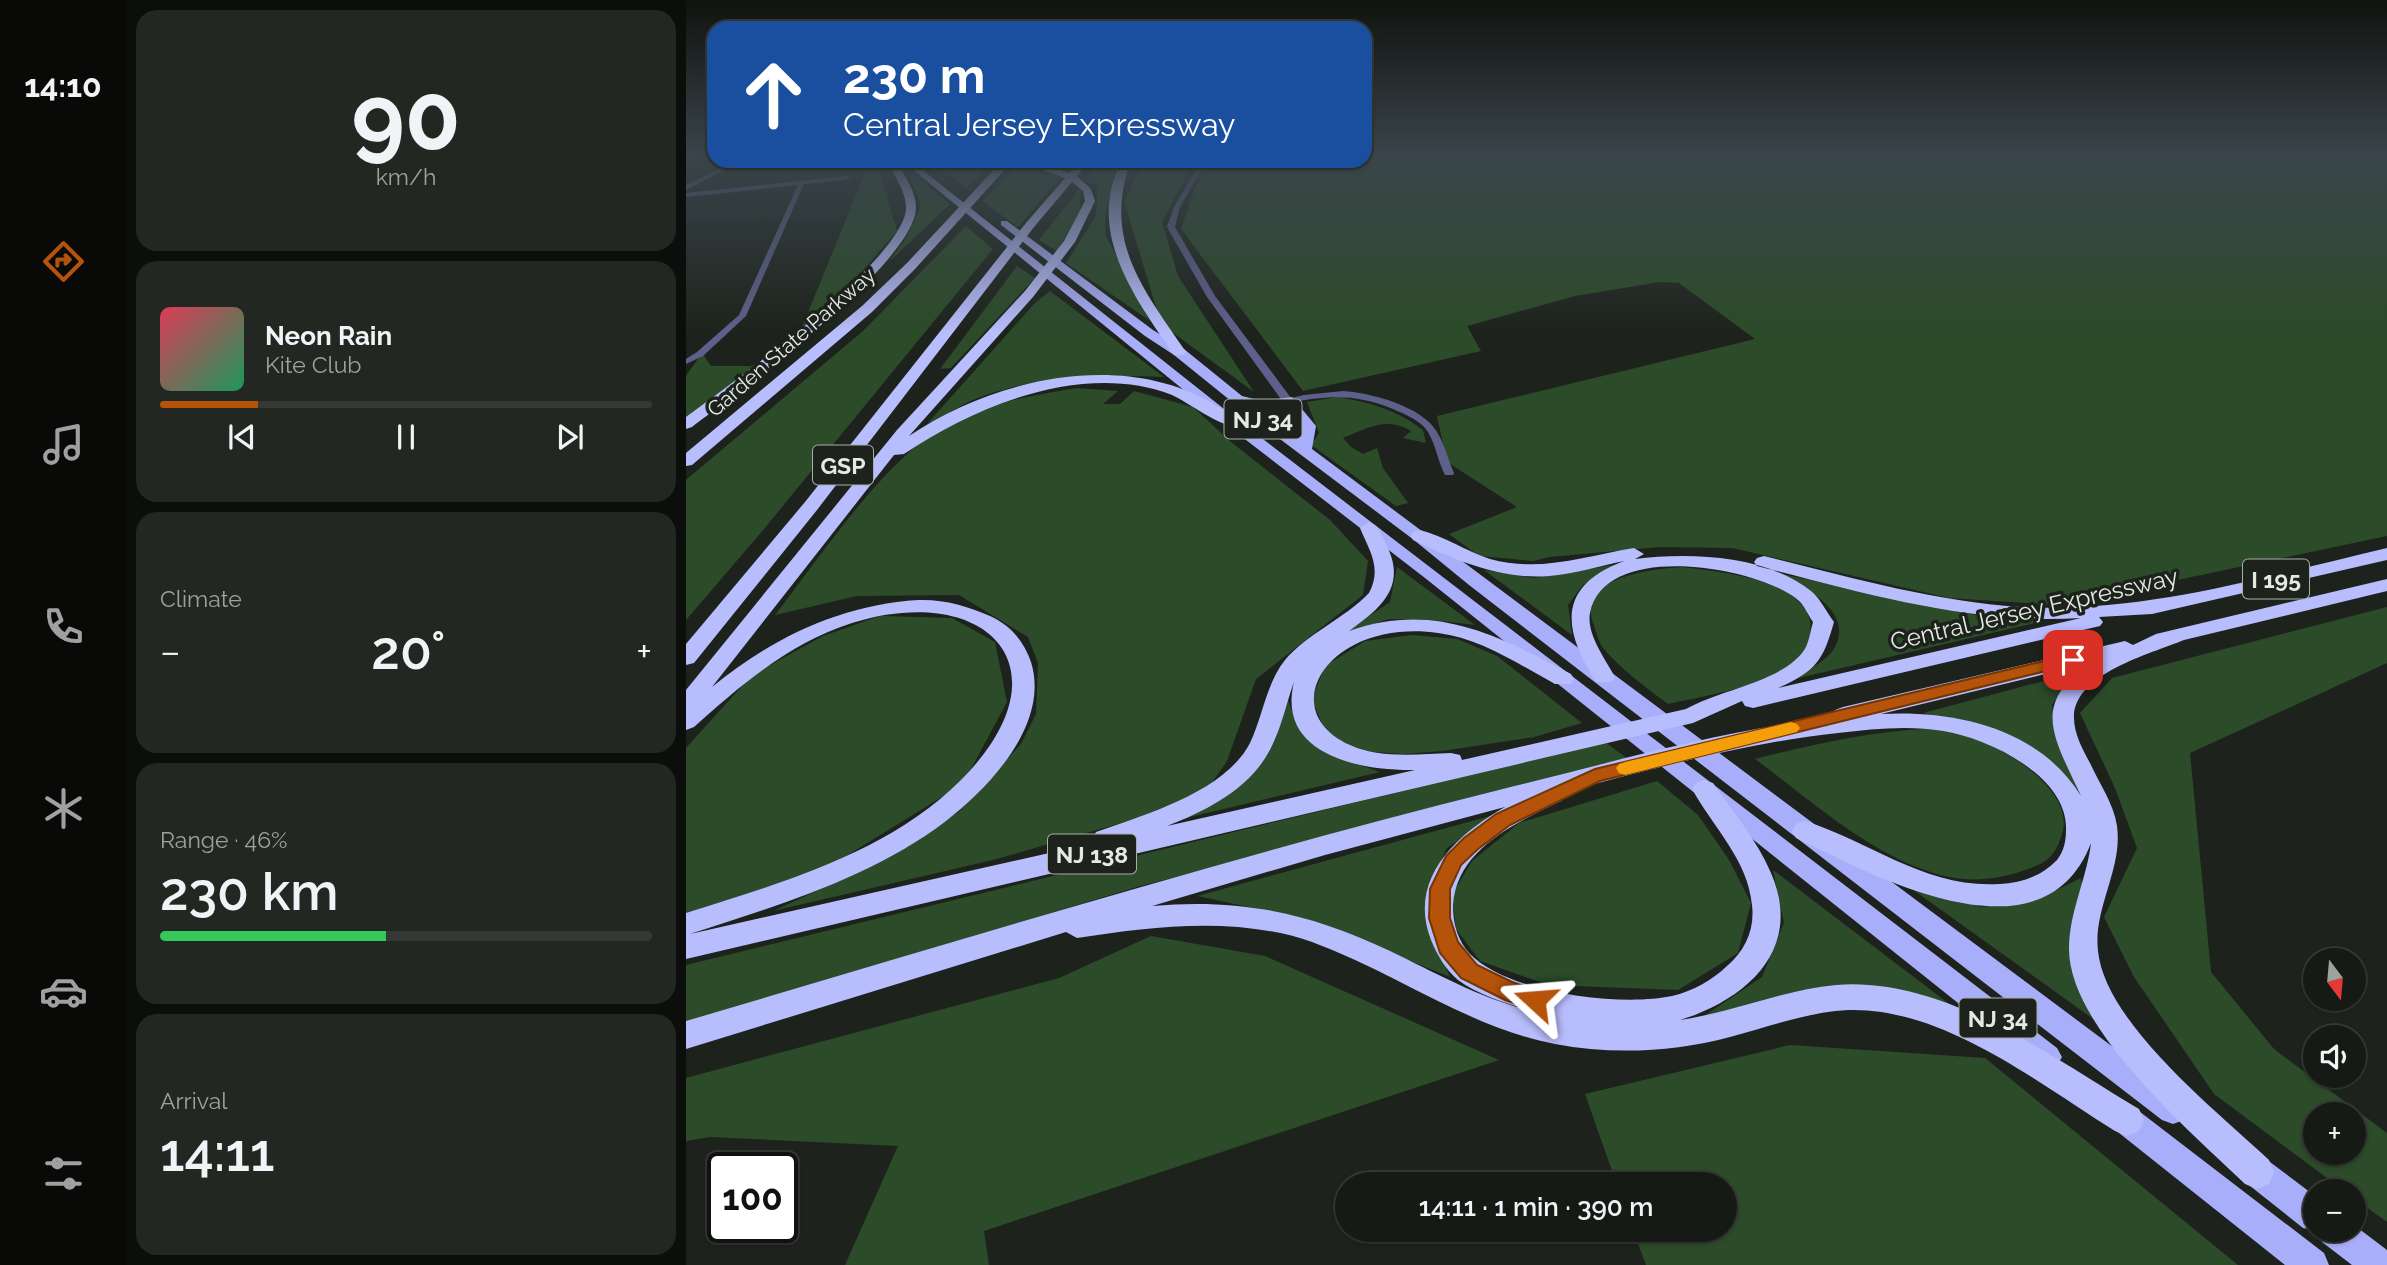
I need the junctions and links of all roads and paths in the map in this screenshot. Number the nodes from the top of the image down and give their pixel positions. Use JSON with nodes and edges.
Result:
{"nodes":[{"id":1,"x":788,"y":215,"type":"edge"},
{"id":2,"x":910,"y":215,"type":"edge"},
{"id":3,"x":958,"y":215,"type":"edge"},
{"id":4,"x":973,"y":215,"type":"edge"},
{"id":5,"x":993,"y":215,"type":"edge"},
{"id":6,"x":1039,"y":215,"type":"edge"},
{"id":7,"x":1083,"y":215,"type":"edge"},
{"id":8,"x":1115,"y":215,"type":"edge"},
{"id":9,"x":1175,"y":215,"type":"edge"},
{"id":10,"x":937,"y":236,"type":"junction"},
{"id":11,"x":801,"y":334,"type":"junction"},
{"id":12,"x":1179,"y":352,"type":"junction"},
{"id":13,"x":686,"y":362,"type":"edge"},
{"id":14,"x":1241,"y":400,"type":"junction"},
{"id":15,"x":1287,"y":400,"type":"junction"},
{"id":16,"x":1233,"y":423,"type":"junction"},
{"id":17,"x":686,"y":424,"type":"edge"},
{"id":18,"x":1304,"y":450,"type":"junction"},
{"id":19,"x":686,"y":461,"type":"edge"},
{"id":20,"x":875,"y":470,"type":"junction"},
{"id":21,"x":1449,"y":473,"type":"dead end"},
{"id":22,"x":1369,"y":528,"type":"junction"},
{"id":23,"x":1420,"y":536,"type":"junction"},
{"id":24,"x":2387,"y":554,"type":"edge"},
{"id":25,"x":2387,"y":585,"type":"edge"},
{"id":26,"x":2165,"y":605,"type":"junction"},
{"id":27,"x":2176,"y":636,"type":"junction"},
{"id":28,"x":686,"y":658,"type":"edge"},
{"id":29,"x":1563,"y":679,"type":"junction"},
{"id":30,"x":1608,"y":680,"type":"junction"},
{"id":31,"x":686,"y":705,"type":"edge"},
{"id":32,"x":1693,"y":715,"type":"junction"},
{"id":33,"x":686,"y":722,"type":"edge"},
{"id":34,"x":1766,"y":734,"type":"junction"},
{"id":35,"x":1498,"y":760,"type":"junction"},
{"id":36,"x":1595,"y":776,"type":"junction"},
{"id":37,"x":1693,"y":781,"type":"junction"},
{"id":38,"x":1805,"y":831,"type":"junction"},
{"id":39,"x":1022,"y":870,"type":"junction"},
{"id":40,"x":686,"y":925,"type":"edge"},
{"id":41,"x":1012,"y":936,"type":"junction"},
{"id":42,"x":686,"y":947,"type":"edge"},
{"id":43,"x":686,"y":1035,"type":"edge"},
{"id":44,"x":2127,"y":1120,"type":"junction"},
{"id":45,"x":2257,"y":1172,"type":"junction"},
{"id":46,"x":2303,"y":1207,"type":"edge"},
{"id":47,"x":2349,"y":1242,"type":"edge"},
{"id":48,"x":2312,"y":1265,"type":"edge"},
{"id":49,"x":2379,"y":1265,"type":"edge"}],
"edges":[{"from":1,"to":13,"type":"street"},
{"from":2,"to":11,"type":"highway"},
{"from":3,"to":10,"type":"highway","name":"Garden State Parkway"},
{"from":4,"to":16,"type":"highway","number":"NJ 34"},
{"from":5,"to":12,"type":"highway","number":"NJ 34"},
{"from":6,"to":28,"type":"highway","number":"GSP"},
{"from":7,"to":20,"type":"highway"},
{"from":8,"to":12,"type":"highway"},
{"from":9,"to":15,"type":"street"},
{"from":10,"to":11,"type":"highway"},
{"from":10,"to":19,"type":"highway","name":"Garden State Parkway"},
{"from":11,"to":17,"type":"highway"},
{"from":12,"to":14,"type":"highway","number":"NJ 34"},
{"from":14,"to":15,"type":"highway"},
{"from":14,"to":18,"type":"highway","number":"NJ 34"},
{"from":15,"to":18,"type":"highway"},
{"from":15,"to":21,"type":"street"},
{"from":16,"to":20,"type":"highway"},
{"from":16,"to":22,"type":"highway","number":"NJ 34"},
{"from":18,"to":23,"type":"highway","number":"NJ 34"},
{"from":20,"to":31,"type":"highway"},
{"from":22,"to":29,"type":"highway","number":"NJ 34"},
{"from":22,"to":39,"type":"highway"},
{"from":23,"to":26,"type":"highway"},
{"from":23,"to":30,"type":"highway","number":"NJ 34"},
{"from":24,"to":26,"type":"highway","name":"Central Jersey Expressway","number":"I 195"},
{"from":25,"to":27,"type":"highway","number":"I 195"},
{"from":26,"to":32,"type":"highway","name":"Central Jersey Expressway","number":"I 195"},
{"from":27,"to":34,"type":"highway","number":"I 195"},
{"from":27,"to":45,"type":"highway"},
{"from":29,"to":35,"type":"highway"},
{"from":29,"to":37,"type":"highway","number":"NJ 34"},
{"from":30,"to":32,"type":"highway"},
{"from":30,"to":38,"type":"highway","number":"NJ 34"},
{"from":32,"to":35,"type":"highway","number":"NJ 138"},
{"from":33,"to":40,"type":"highway"},
{"from":34,"to":36,"type":"highway","number":"NJ 138"},
{"from":34,"to":38,"type":"highway"},
{"from":35,"to":39,"type":"highway","number":"NJ 138"},
{"from":36,"to":37,"type":"highway"},
{"from":36,"to":41,"type":"highway","number":"NJ 138"},
{"from":37,"to":44,"type":"highway","number":"NJ 34"},
{"from":38,"to":45,"type":"highway","number":"NJ 34"},
{"from":39,"to":42,"type":"highway","number":"NJ 138"},
{"from":41,"to":43,"type":"highway","number":"NJ 138"},
{"from":41,"to":44,"type":"highway"},
{"from":44,"to":48,"type":"highway","number":"NJ 34"},
{"from":45,"to":46,"type":"highway","number":"NJ 34"},
{"from":47,"to":49,"type":"highway"}]}
